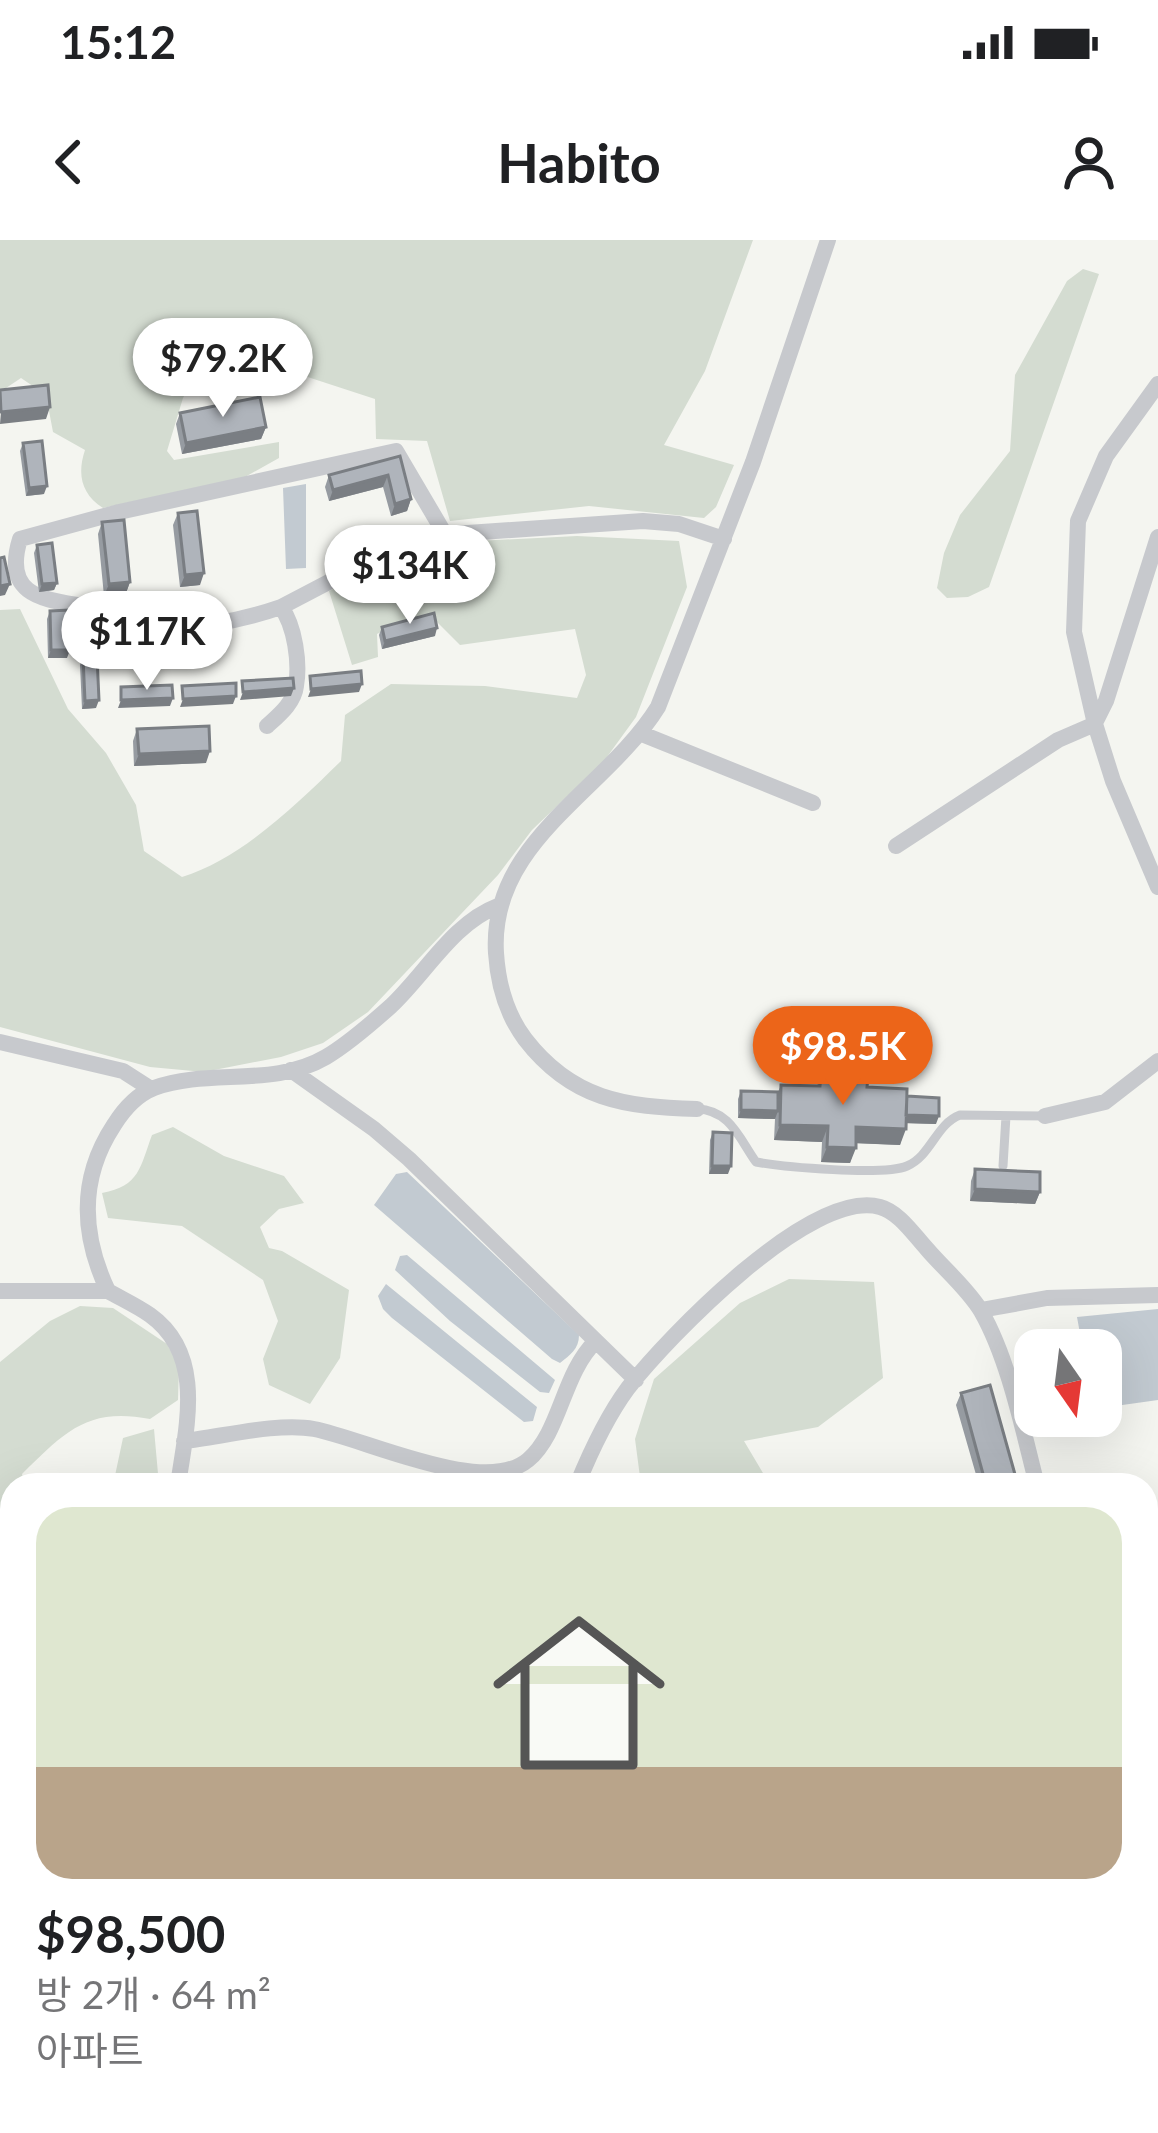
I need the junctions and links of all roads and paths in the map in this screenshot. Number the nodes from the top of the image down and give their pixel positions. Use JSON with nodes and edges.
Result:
{"nodes":[{"id":1,"x":828,"y":240,"type":"edge"},
{"id":2,"x":1158,"y":384,"type":"edge"},
{"id":3,"x":443,"y":531,"type":"junction"},
{"id":4,"x":1158,"y":537,"type":"edge"},
{"id":5,"x":724,"y":539,"type":"junction"},
{"id":6,"x":281,"y":608,"type":"junction"},
{"id":7,"x":1094,"y":724,"type":"junction"},
{"id":8,"x":267,"y":726,"type":"dead end"},
{"id":9,"x":642,"y":734,"type":"junction"},
{"id":10,"x":814,"y":803,"type":"dead end"},
{"id":11,"x":896,"y":846,"type":"dead end"},
{"id":12,"x":1158,"y":887,"type":"edge"},
{"id":13,"x":498,"y":906,"type":"junction"},
{"id":14,"x":0,"y":1042,"type":"edge"},
{"id":15,"x":1158,"y":1061,"type":"edge"},
{"id":16,"x":291,"y":1070,"type":"junction"},
{"id":17,"x":151,"y":1089,"type":"junction"},
{"id":18,"x":697,"y":1109,"type":"joint"},
{"id":19,"x":1006,"y":1116,"type":"junction"},
{"id":20,"x":1045,"y":1116,"type":"joint"},
{"id":21,"x":1003,"y":1166,"type":"edge"},
{"id":22,"x":0,"y":1291,"type":"edge"},
{"id":23,"x":108,"y":1291,"type":"junction"},
{"id":24,"x":1158,"y":1295,"type":"edge"},
{"id":25,"x":981,"y":1310,"type":"junction"},
{"id":26,"x":596,"y":1340,"type":"junction"},
{"id":27,"x":636,"y":1380,"type":"junction"},
{"id":28,"x":184,"y":1441,"type":"junction"},
{"id":29,"x":180,"y":1473,"type":"edge"},
{"id":30,"x":583,"y":1473,"type":"edge"},
{"id":31,"x":1034,"y":1473,"type":"edge"}],
"edges":[{"from":1,"to":5,"type":"street"},
{"from":2,"to":7,"type":"street"},
{"from":3,"to":5,"type":"street"},
{"from":3,"to":6,"type":"street"},
{"from":3,"to":6,"type":"street"},
{"from":4,"to":7,"type":"street"},
{"from":5,"to":9,"type":"street"},
{"from":6,"to":8,"type":"street"},
{"from":7,"to":11,"type":"street"},
{"from":7,"to":12,"type":"street"},
{"from":9,"to":10,"type":"street"},
{"from":9,"to":13,"type":"street"},
{"from":13,"to":16,"type":"street"},
{"from":13,"to":18,"type":"street"},
{"from":14,"to":17,"type":"street"},
{"from":15,"to":20,"type":"street"},
{"from":16,"to":17,"type":"street"},
{"from":16,"to":26,"type":"street"},
{"from":17,"to":23,"type":"street"},
{"from":18,"to":19,"type":"lane"},
{"from":19,"to":20,"type":"lane"},
{"from":19,"to":21,"type":"lane"},
{"from":22,"to":23,"type":"street"},
{"from":23,"to":28,"type":"street"},
{"from":24,"to":25,"type":"street"},
{"from":25,"to":27,"type":"street"},
{"from":25,"to":31,"type":"street"},
{"from":26,"to":27,"type":"street"},
{"from":26,"to":28,"type":"street"},
{"from":27,"to":30,"type":"street"},
{"from":28,"to":29,"type":"street"}]}
